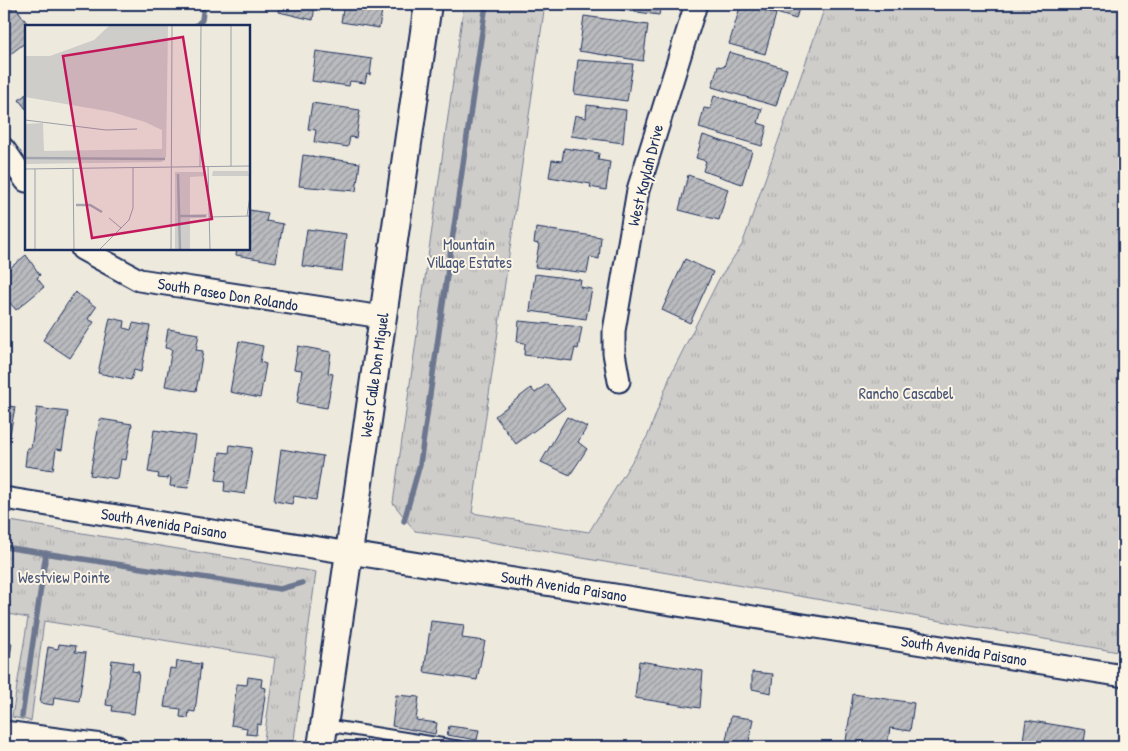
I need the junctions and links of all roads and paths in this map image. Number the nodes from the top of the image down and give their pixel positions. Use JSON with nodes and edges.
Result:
{"nodes":[{"id":1,"x":428,"y":4,"type":"edge"},
{"id":2,"x":696,"y":4,"type":"edge"},
{"id":3,"x":4,"y":149,"type":"edge"},
{"id":4,"x":25,"y":180,"type":"edge"},
{"id":5,"x":84,"y":250,"type":"edge"},
{"id":6,"x":382,"y":317,"type":"junction"},
{"id":7,"x":619,"y":381,"type":"dead end"},
{"id":8,"x":4,"y":498,"type":"edge"},
{"id":9,"x":348,"y":551,"type":"junction"},
{"id":10,"x":1124,"y":676,"type":"edge"},
{"id":11,"x":323,"y":736,"type":"edge"},
{"id":12,"x":8,"y":737,"type":"edge"},
{"id":13,"x":117,"y":747,"type":"edge"},
{"id":14,"x":461,"y":747,"type":"edge"}],
"edges":[{"from":1,"to":6,"type":"street","name":"West Calle Don Miguel"},
{"from":2,"to":7,"type":"street","name":"West Kaylah Drive"},
{"from":3,"to":4,"type":"street"},
{"from":5,"to":6,"type":"street","name":"South Paseo Don Rolando"},
{"from":6,"to":9,"type":"street","name":"West Calle Don Miguel"},
{"from":8,"to":9,"type":"street","name":"South Avenida Paisano"},
{"from":9,"to":10,"type":"street","name":"South Avenida Paisano"},
{"from":9,"to":11,"type":"street","name":"West Calle Don Miguel"},
{"from":11,"to":14,"type":"lane"},
{"from":12,"to":13,"type":"street"}]}
